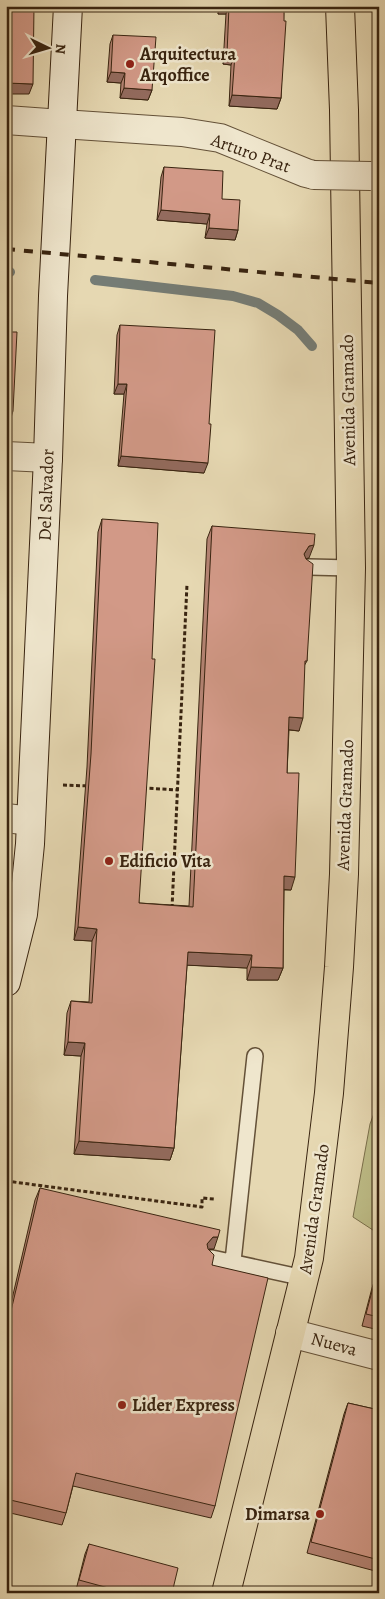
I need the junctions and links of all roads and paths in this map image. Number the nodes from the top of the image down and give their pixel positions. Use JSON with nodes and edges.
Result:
{"nodes":[{"id":1,"x":68,"y":6,"type":"edge"},
{"id":2,"x":340,"y":6,"type":"edge"},
{"id":3,"x":6,"y":120,"type":"edge"},
{"id":4,"x":62,"y":124,"type":"junction"},
{"id":5,"x":375,"y":177,"type":"edge"},
{"id":6,"x":6,"y":456,"type":"edge"},
{"id":7,"x":48,"y":458,"type":"junction"},
{"id":8,"x":309,"y":567,"type":"edge"},
{"id":9,"x":350,"y":568,"type":"junction"},
{"id":10,"x":187,"y":584,"type":"dead end"},
{"id":11,"x":33,"y":784,"type":"junction"},
{"id":12,"x":91,"y":786,"type":"edge"},
{"id":13,"x":139,"y":788,"type":"edge"},
{"id":14,"x":178,"y":790,"type":"junction"},
{"id":15,"x":19,"y":820,"type":"edge"},
{"id":16,"x":171,"y":914,"type":"edge"},
{"id":17,"x":6,"y":982,"type":"edge"},
{"id":18,"x":256,"y":1056,"type":"dead end"},
{"id":19,"x":6,"y":1180,"type":"edge"},
{"id":20,"x":240,"y":1202,"type":"junction"},
{"id":21,"x":212,"y":1258,"type":"edge"},
{"id":22,"x":233,"y":1261,"type":"junction"},
{"id":23,"x":304,"y":1278,"type":"junction"},
{"id":24,"x":290,"y":1333,"type":"junction"},
{"id":25,"x":379,"y":1356,"type":"edge"},
{"id":26,"x":226,"y":1593,"type":"edge"}],
"edges":[{"from":1,"to":4,"type":"main road","name":"Del Salvador"},
{"from":2,"to":9,"type":"main road","name":"Avenida Gramado"},
{"from":3,"to":4,"type":"main road","name":"Arturo Prat"},
{"from":4,"to":5,"type":"main road","name":"Arturo Prat","bridge":true},
{"from":4,"to":7,"type":"main road","name":"Del Salvador"},
{"from":6,"to":7,"type":"main road"},
{"from":7,"to":11,"type":"main road","name":"Del Salvador"},
{"from":8,"to":9,"type":"lane"},
{"from":9,"to":23,"type":"main road","name":"Avenida Gramado"},
{"from":10,"to":14,"type":"path"},
{"from":11,"to":12,"type":"path"},
{"from":11,"to":15,"type":"main road","name":"Del Salvador"},
{"from":13,"to":14,"type":"path"},
{"from":14,"to":16,"type":"path"},
{"from":15,"to":17,"type":"main road","name":"Del Salvador"},
{"from":18,"to":20,"type":"lane"},
{"from":19,"to":20,"type":"path"},
{"from":20,"to":22,"type":"lane"},
{"from":21,"to":22,"type":"lane"},
{"from":22,"to":23,"type":"lane"},
{"from":23,"to":24,"type":"main road","name":"Avenida Gramado"},
{"from":24,"to":25,"type":"main road","name":"Nueva"},
{"from":24,"to":26,"type":"main road","name":"Avenida Gramado"}]}
